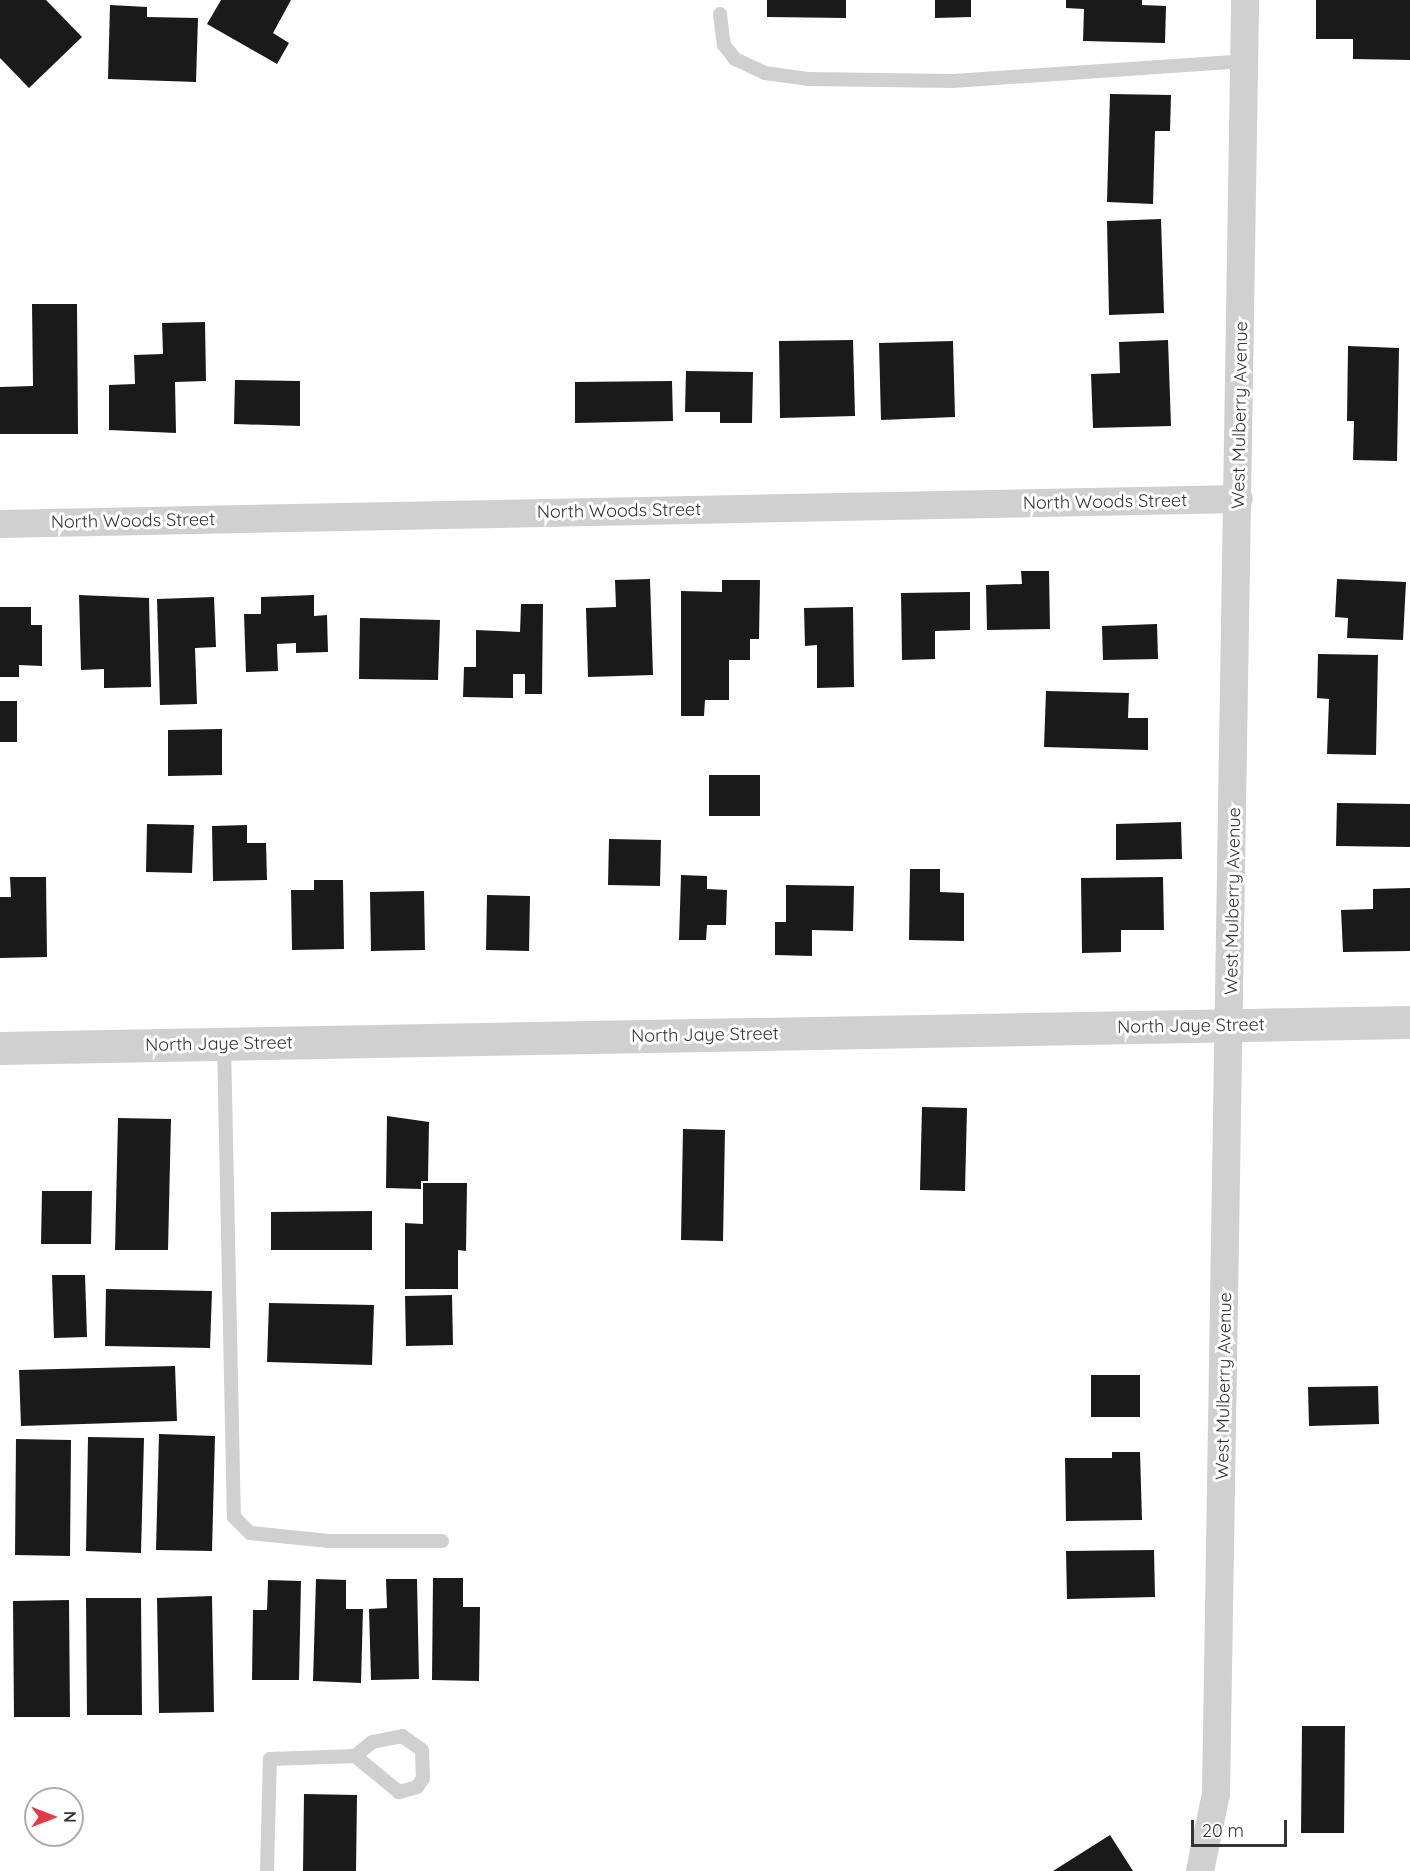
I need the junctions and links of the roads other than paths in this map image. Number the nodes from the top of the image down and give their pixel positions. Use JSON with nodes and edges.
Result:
{"nodes":[{"id":1,"x":1245,"y":0,"type":"edge"},
{"id":2,"x":720,"y":14,"type":"dead end"},
{"id":3,"x":1245,"y":61,"type":"junction"},
{"id":4,"x":1239,"y":499,"type":"junction"},
{"id":5,"x":0,"y":524,"type":"edge"},
{"id":6,"x":1410,"y":1022,"type":"edge"},
{"id":7,"x":1232,"y":1026,"type":"junction"},
{"id":8,"x":224,"y":1044,"type":"junction"},
{"id":9,"x":0,"y":1048,"type":"edge"},
{"id":10,"x":442,"y":1541,"type":"dead end"},
{"id":11,"x":355,"y":1756,"type":"junction"},
{"id":12,"x":267,"y":1871,"type":"edge"},
{"id":13,"x":1200,"y":1871,"type":"edge"}],
"edges":[{"from":1,"to":3,"type":"street","name":"West Mulberry Avenue"},
{"from":2,"to":3,"type":"lane"},
{"from":3,"to":4,"type":"street","name":"West Mulberry Avenue"},
{"from":4,"to":5,"type":"street","name":"North Woods Street"},
{"from":4,"to":7,"type":"street","name":"West Mulberry Avenue"},
{"from":6,"to":7,"type":"street","name":"North Jaye Street"},
{"from":7,"to":8,"type":"street","name":"North Jaye Street"},
{"from":7,"to":13,"type":"street","name":"West Mulberry Avenue"},
{"from":8,"to":9,"type":"street","name":"North Jaye Street"},
{"from":8,"to":10,"type":"lane"},
{"from":11,"to":11,"type":"lane"},
{"from":11,"to":12,"type":"lane"}]}
